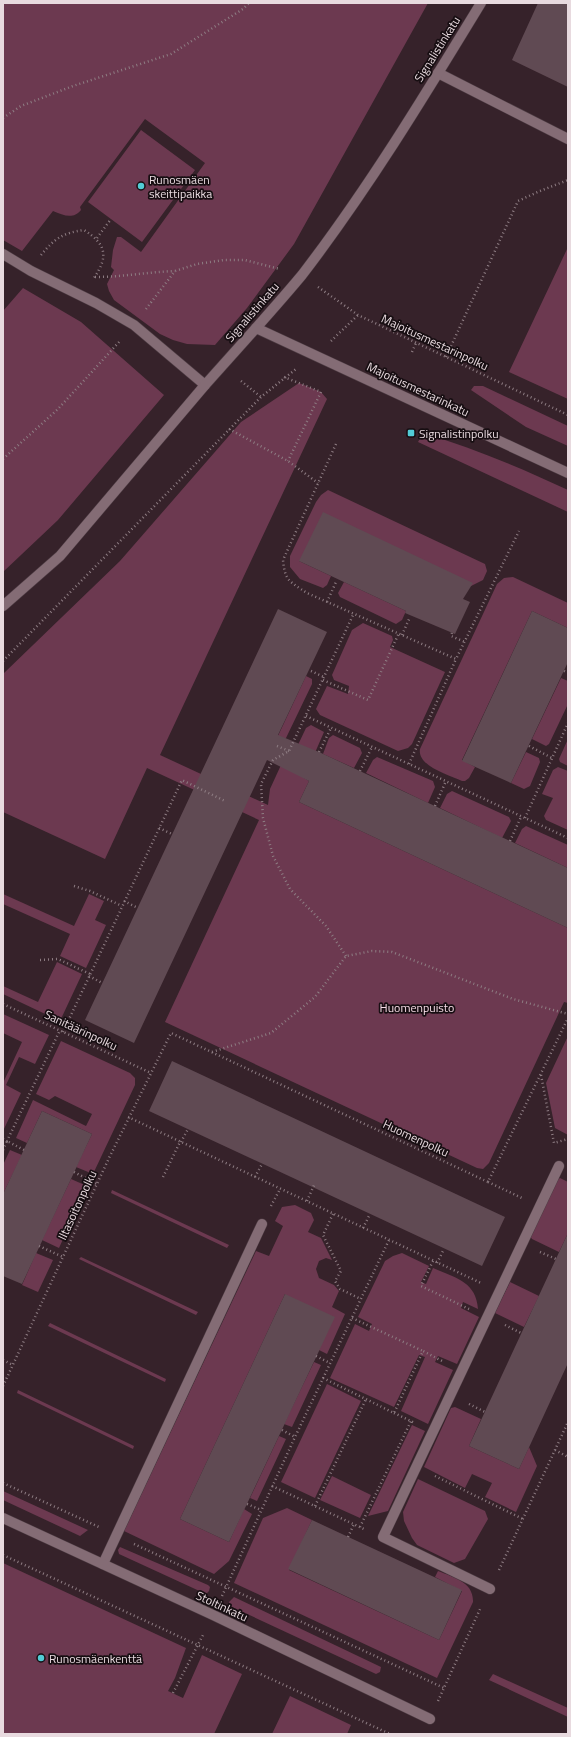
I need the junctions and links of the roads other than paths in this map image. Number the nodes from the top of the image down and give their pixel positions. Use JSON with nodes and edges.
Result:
{"nodes":[{"id":1,"x":481,"y":3,"type":"edge"},
{"id":2,"x":438,"y":74,"type":"junction"},
{"id":3,"x":568,"y":139,"type":"edge"},
{"id":4,"x":3,"y":254,"type":"edge"},
{"id":5,"x":256,"y":328,"type":"junction"},
{"id":6,"x":205,"y":385,"type":"junction"},
{"id":7,"x":568,"y":473,"type":"edge"},
{"id":8,"x":3,"y":606,"type":"edge"},
{"id":9,"x":559,"y":1166,"type":"dead end"},
{"id":10,"x":262,"y":1224,"type":"dead end"},
{"id":11,"x":3,"y":1518,"type":"edge"},
{"id":12,"x":103,"y":1564,"type":"junction"},
{"id":13,"x":490,"y":1589,"type":"dead end"},
{"id":14,"x":430,"y":1719,"type":"dead end"}],
"edges":[{"from":1,"to":2,"type":"street","name":"Signalistinkatu"},
{"from":2,"to":3,"type":"street"},
{"from":2,"to":5,"type":"street","name":"Signalistinkatu"},
{"from":4,"to":6,"type":"street"},
{"from":5,"to":6,"type":"street","name":"Signalistinkatu"},
{"from":5,"to":7,"type":"street","name":"Majoitusmestarinkatu"},
{"from":6,"to":8,"type":"street","name":"Signalistinkatu"},
{"from":9,"to":13,"type":"street"},
{"from":10,"to":12,"type":"street"},
{"from":11,"to":12,"type":"street","name":"Stoltinkatu"},
{"from":12,"to":14,"type":"street","name":"Stoltinkatu"}]}
